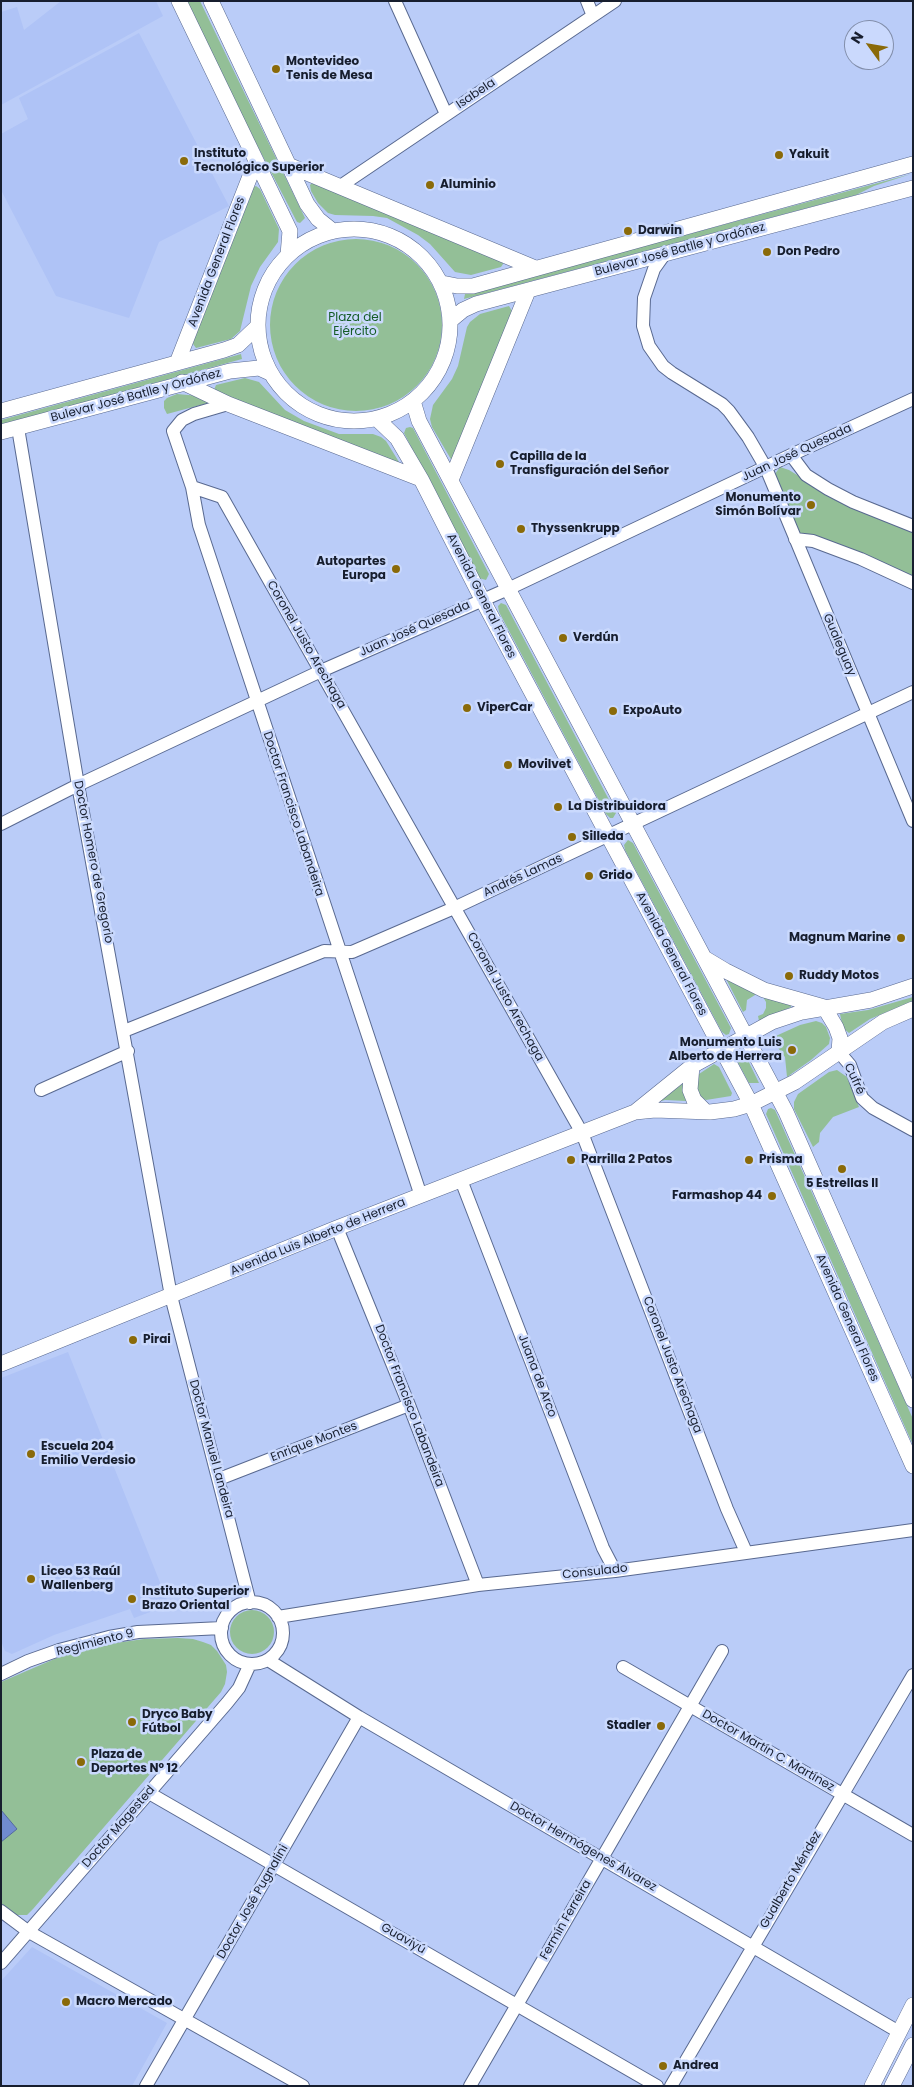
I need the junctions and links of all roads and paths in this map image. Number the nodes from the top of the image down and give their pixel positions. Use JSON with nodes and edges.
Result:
{"nodes":[{"id":1,"x":179,"y":1,"type":"edge"},
{"id":2,"x":211,"y":1,"type":"edge"},
{"id":3,"x":395,"y":1,"type":"edge"},
{"id":4,"x":587,"y":1,"type":"edge"},
{"id":5,"x":615,"y":1,"type":"edge"},
{"id":6,"x":593,"y":16,"type":"junction"},
{"id":7,"x":446,"y":114,"type":"junction"},
{"id":8,"x":256,"y":161,"type":"junction"},
{"id":9,"x":913,"y":164,"type":"edge"},
{"id":10,"x":288,"y":165,"type":"junction"},
{"id":11,"x":339,"y":187,"type":"junction"},
{"id":12,"x":913,"y":188,"type":"edge"},
{"id":13,"x":333,"y":231,"type":"junction"},
{"id":14,"x":288,"y":255,"type":"junction"},
{"id":15,"x":664,"y":255,"type":"junction"},
{"id":16,"x":535,"y":268,"type":"junction"},
{"id":17,"x":442,"y":283,"type":"junction"},
{"id":18,"x":528,"y":291,"type":"junction"},
{"id":19,"x":451,"y":320,"type":"junction"},
{"id":20,"x":258,"y":326,"type":"junction"},
{"id":21,"x":177,"y":363,"type":"junction"},
{"id":22,"x":270,"y":373,"type":"junction"},
{"id":23,"x":182,"y":382,"type":"junction"},
{"id":24,"x":913,"y":399,"type":"edge"},
{"id":25,"x":413,"y":401,"type":"junction"},
{"id":26,"x":228,"y":404,"type":"junction"},
{"id":27,"x":1,"y":411,"type":"edge"},
{"id":28,"x":377,"y":419,"type":"junction"},
{"id":29,"x":18,"y":428,"type":"junction"},
{"id":30,"x":1,"y":432,"type":"edge"},
{"id":31,"x":791,"y":455,"type":"junction"},
{"id":32,"x":766,"y":468,"type":"junction"},
{"id":33,"x":421,"y":479,"type":"junction"},
{"id":34,"x":450,"y":480,"type":"junction"},
{"id":35,"x":192,"y":488,"type":"junction"},
{"id":36,"x":913,"y":526,"type":"edge"},
{"id":37,"x":795,"y":538,"type":"junction"},
{"id":38,"x":913,"y":583,"type":"edge"},
{"id":39,"x":508,"y":588,"type":"junction"},
{"id":40,"x":482,"y":599,"type":"junction"},
{"id":41,"x":321,"y":671,"type":"junction"},
{"id":42,"x":913,"y":692,"type":"edge"},
{"id":43,"x":256,"y":702,"type":"junction"},
{"id":44,"x":868,"y":714,"type":"junction"},
{"id":45,"x":78,"y":785,"type":"junction"},
{"id":46,"x":913,"y":821,"type":"edge"},
{"id":47,"x":1,"y":824,"type":"edge"},
{"id":48,"x":632,"y":825,"type":"junction"},
{"id":49,"x":608,"y":836,"type":"junction"},
{"id":50,"x":454,"y":908,"type":"junction"},
{"id":51,"x":339,"y":952,"type":"junction"},
{"id":52,"x":703,"y":956,"type":"junction"},
{"id":53,"x":913,"y":986,"type":"edge"},
{"id":54,"x":824,"y":1007,"type":"junction"},
{"id":55,"x":913,"y":1009,"type":"edge"},
{"id":56,"x":124,"y":1030,"type":"junction"},
{"id":57,"x":746,"y":1037,"type":"junction"},
{"id":58,"x":722,"y":1050,"type":"junction"},
{"id":59,"x":128,"y":1051,"type":"junction"},
{"id":60,"x":839,"y":1052,"type":"junction"},
{"id":61,"x":692,"y":1066,"type":"junction"},
{"id":62,"x":41,"y":1090,"type":"dead end"},
{"id":63,"x":775,"y":1092,"type":"junction"},
{"id":64,"x":751,"y":1104,"type":"junction"},
{"id":65,"x":635,"y":1112,"type":"junction"},
{"id":66,"x":706,"y":1112,"type":"junction"},
{"id":67,"x":913,"y":1130,"type":"edge"},
{"id":68,"x":582,"y":1133,"type":"junction"},
{"id":69,"x":461,"y":1180,"type":"junction"},
{"id":70,"x":421,"y":1196,"type":"junction"},
{"id":71,"x":337,"y":1228,"type":"junction"},
{"id":72,"x":171,"y":1296,"type":"junction"},
{"id":73,"x":1,"y":1364,"type":"edge"},
{"id":74,"x":913,"y":1400,"type":"edge"},
{"id":75,"x":409,"y":1405,"type":"junction"},
{"id":76,"x":913,"y":1466,"type":"edge"},
{"id":77,"x":220,"y":1479,"type":"junction"},
{"id":78,"x":913,"y":1530,"type":"edge"},
{"id":79,"x":746,"y":1552,"type":"junction"},
{"id":80,"x":615,"y":1571,"type":"junction"},
{"id":81,"x":478,"y":1585,"type":"junction"},
{"id":82,"x":250,"y":1603,"type":"junction"},
{"id":83,"x":278,"y":1617,"type":"junction"},
{"id":84,"x":222,"y":1628,"type":"junction"},
{"id":85,"x":722,"y":1651,"type":"dead end"},
{"id":86,"x":268,"y":1660,"type":"junction"},
{"id":87,"x":250,"y":1664,"type":"junction"},
{"id":88,"x":623,"y":1667,"type":"dead end"},
{"id":89,"x":1,"y":1674,"type":"edge"},
{"id":90,"x":913,"y":1675,"type":"edge"},
{"id":91,"x":690,"y":1706,"type":"junction"},
{"id":92,"x":359,"y":1717,"type":"junction"},
{"id":93,"x":149,"y":1793,"type":"junction"},
{"id":94,"x":841,"y":1794,"type":"junction"},
{"id":95,"x":913,"y":1835,"type":"edge"},
{"id":96,"x":602,"y":1858,"type":"junction"},
{"id":97,"x":274,"y":1865,"type":"junction"},
{"id":98,"x":1,"y":1911,"type":"edge"},
{"id":99,"x":28,"y":1932,"type":"junction"},
{"id":100,"x":753,"y":1945,"type":"junction"},
{"id":101,"x":1,"y":1963,"type":"edge"},
{"id":102,"x":517,"y":2005,"type":"junction"},
{"id":103,"x":913,"y":2005,"type":"edge"},
{"id":104,"x":185,"y":2019,"type":"junction"},
{"id":105,"x":899,"y":2032,"type":"junction"},
{"id":106,"x":913,"y":2045,"type":"edge"},
{"id":107,"x":146,"y":2086,"type":"edge"},
{"id":108,"x":303,"y":2086,"type":"edge"},
{"id":109,"x":470,"y":2086,"type":"edge"},
{"id":110,"x":657,"y":2086,"type":"edge"},
{"id":111,"x":671,"y":2086,"type":"edge"},
{"id":112,"x":872,"y":2086,"type":"edge"},
{"id":113,"x":892,"y":2086,"type":"edge"}],
"edges":[{"from":1,"to":8,"type":"main road"},
{"from":2,"to":10,"type":"main road"},
{"from":3,"to":7,"type":"street"},
{"from":4,"to":6,"type":"street"},
{"from":5,"to":6,"type":"street","name":"Isabela"},
{"from":6,"to":7,"type":"street","name":"Isabela"},
{"from":7,"to":11,"type":"street","name":"Isabela"},
{"from":8,"to":14,"type":"main road"},
{"from":8,"to":21,"type":"main road","name":"Avenida General Flores"},
{"from":9,"to":16,"type":"main road","name":"Bulevar José Batlle y Ordóñez"},
{"from":10,"to":11,"type":"main road"},
{"from":10,"to":13,"type":"main road"},
{"from":11,"to":16,"type":"main road"},
{"from":12,"to":15,"type":"main road","name":"Bulevar José Batlle y Ordóñez"},
{"from":13,"to":14,"type":"main road"},
{"from":13,"to":17,"type":"main road"},
{"from":14,"to":20,"type":"main road"},
{"from":15,"to":18,"type":"main road","name":"Bulevar José Batlle y Ordóñez"},
{"from":15,"to":32,"type":"street","name":"Gualeguay"},
{"from":16,"to":17,"type":"main road","name":"Bulevar José Batlle y Ordóñez"},
{"from":17,"to":19,"type":"main road"},
{"from":18,"to":19,"type":"main road","name":"Bulevar José Batlle y Ordóñez"},
{"from":18,"to":34,"type":"main road"},
{"from":19,"to":25,"type":"main road"},
{"from":20,"to":21,"type":"main road","name":"Bulevar José Batlle y Ordóñez"},
{"from":20,"to":22,"type":"main road"},
{"from":21,"to":27,"type":"main road","name":"Bulevar José Batlle y Ordóñez"},
{"from":22,"to":23,"type":"main road","name":"Bulevar José Batlle y Ordóñez"},
{"from":22,"to":28,"type":"main road"},
{"from":23,"to":26,"type":"main road"},
{"from":23,"to":29,"type":"main road","name":"Bulevar José Batlle y Ordóñez"},
{"from":24,"to":31,"type":"street","name":"Juan José Quesada"},
{"from":25,"to":28,"type":"main road"},
{"from":25,"to":34,"type":"main road"},
{"from":26,"to":33,"type":"main road"},
{"from":26,"to":35,"type":"street","name":"Doctor Francisco Labandeira"},
{"from":28,"to":33,"type":"main road","name":"Avenida General Flores"},
{"from":29,"to":30,"type":"main road","name":"Bulevar José Batlle y Ordóñez"},
{"from":29,"to":45,"type":"street","name":"Doctor Homero de Gregorio"},
{"from":31,"to":32,"type":"street","name":"Juan José Quesada"},
{"from":31,"to":36,"type":"street"},
{"from":32,"to":37,"type":"street","name":"Gualeguay"},
{"from":32,"to":39,"type":"street","name":"Juan José Quesada"},
{"from":33,"to":40,"type":"main road","name":"Avenida General Flores"},
{"from":34,"to":39,"type":"main road"},
{"from":35,"to":41,"type":"street","name":"Coronel Justo Arechaga"},
{"from":35,"to":43,"type":"street","name":"Doctor Francisco Labandeira"},
{"from":37,"to":38,"type":"street"},
{"from":37,"to":44,"type":"street","name":"Gualeguay"},
{"from":39,"to":40,"type":"street","name":"Juan José Quesada"},
{"from":39,"to":48,"type":"main road"},
{"from":40,"to":41,"type":"street","name":"Juan José Quesada"},
{"from":40,"to":49,"type":"main road","name":"Avenida General Flores"},
{"from":41,"to":43,"type":"street","name":"Juan José Quesada"},
{"from":41,"to":50,"type":"street","name":"Coronel Justo Arechaga"},
{"from":42,"to":44,"type":"street","name":"Andrés Lamas"},
{"from":43,"to":45,"type":"street","name":"Juan José Quesada"},
{"from":43,"to":51,"type":"street","name":"Doctor Francisco Labandeira"},
{"from":44,"to":46,"type":"street","name":"Gualeguay"},
{"from":44,"to":48,"type":"street","name":"Andrés Lamas"},
{"from":45,"to":47,"type":"street","name":"Juan José Quesada"},
{"from":45,"to":56,"type":"street","name":"Doctor Homero de Gregorio"},
{"from":48,"to":49,"type":"street","name":"Andrés Lamas"},
{"from":48,"to":52,"type":"main road"},
{"from":49,"to":50,"type":"street","name":"Andrés Lamas"},
{"from":49,"to":58,"type":"main road","name":"Avenida General Flores"},
{"from":50,"to":51,"type":"street","name":"Andrés Lamas"},
{"from":50,"to":68,"type":"street","name":"Coronel Justo Arechaga"},
{"from":51,"to":56,"type":"street","name":"Andrés Lamas"},
{"from":51,"to":70,"type":"street","name":"Doctor Francisco Labandeira"},
{"from":52,"to":54,"type":"main road","name":"Avenida Luis Alberto de Herrera"},
{"from":52,"to":57,"type":"main road"},
{"from":53,"to":54,"type":"main road","name":"Avenida Luis Alberto de Herrera"},
{"from":54,"to":57,"type":"main road","name":"Avenida Luis Alberto de Herrera"},
{"from":54,"to":60,"type":"main road","name":"Cufré"},
{"from":55,"to":60,"type":"main road","name":"Avenida Luis Alberto de Herrera"},
{"from":56,"to":59,"type":"street","name":"Doctor Homero de Gregorio"},
{"from":57,"to":58,"type":"main road","name":"Avenida Luis Alberto de Herrera"},
{"from":57,"to":63,"type":"main road"},
{"from":58,"to":61,"type":"main road","name":"Avenida Luis Alberto de Herrera"},
{"from":58,"to":64,"type":"main road","name":"Avenida General Flores"},
{"from":59,"to":62,"type":"street"},
{"from":59,"to":72,"type":"street","name":"Doctor Homero de Gregorio"},
{"from":60,"to":63,"type":"main road","name":"Avenida Luis Alberto de Herrera"},
{"from":60,"to":67,"type":"street","name":"Cufré"},
{"from":61,"to":65,"type":"main road","name":"Avenida Luis Alberto de Herrera"},
{"from":61,"to":66,"type":"main road"},
{"from":63,"to":64,"type":"main road","name":"Avenida Luis Alberto de Herrera"},
{"from":63,"to":74,"type":"main road"},
{"from":64,"to":66,"type":"main road","name":"Avenida Luis Alberto de Herrera"},
{"from":64,"to":76,"type":"main road","name":"Avenida General Flores"},
{"from":65,"to":66,"type":"main road","name":"Avenida Luis Alberto de Herrera"},
{"from":65,"to":68,"type":"main road","name":"Avenida Luis Alberto de Herrera"},
{"from":68,"to":69,"type":"main road","name":"Avenida Luis Alberto de Herrera"},
{"from":68,"to":79,"type":"street","name":"Coronel Justo Arechaga"},
{"from":69,"to":70,"type":"main road","name":"Avenida Luis Alberto de Herrera"},
{"from":69,"to":80,"type":"street","name":"Juana de Arco"},
{"from":70,"to":71,"type":"main road","name":"Avenida Luis Alberto de Herrera"},
{"from":71,"to":72,"type":"main road","name":"Avenida Luis Alberto de Herrera"},
{"from":71,"to":75,"type":"street","name":"Doctor Francisco Labandeira"},
{"from":72,"to":73,"type":"main road","name":"Avenida Luis Alberto de Herrera"},
{"from":72,"to":77,"type":"street","name":"Doctor Manuel Landeira"},
{"from":75,"to":77,"type":"street","name":"Enrique Montes"},
{"from":75,"to":81,"type":"street","name":"Doctor Francisco Labandeira"},
{"from":77,"to":82,"type":"street","name":"Doctor Manuel Landeira"},
{"from":78,"to":79,"type":"street","name":"Consulado"},
{"from":79,"to":80,"type":"street","name":"Consulado"},
{"from":80,"to":81,"type":"street","name":"Consulado"},
{"from":81,"to":83,"type":"street","name":"Consulado"},
{"from":82,"to":83,"type":"street"},
{"from":82,"to":84,"type":"street"},
{"from":83,"to":86,"type":"street"},
{"from":84,"to":87,"type":"street"},
{"from":84,"to":89,"type":"street","name":"Regimiento 9"},
{"from":85,"to":91,"type":"street","name":"Fermín Ferreira"},
{"from":86,"to":87,"type":"street"},
{"from":86,"to":92,"type":"street","name":"Doctor Hermógenes Álvarez"},
{"from":87,"to":93,"type":"street","name":"Doctor Magested"},
{"from":88,"to":91,"type":"street","name":"Doctor Martín C. Martínez"},
{"from":90,"to":94,"type":"street","name":"Gualberto Méndez"},
{"from":91,"to":94,"type":"street","name":"Doctor Martín C. Martínez"},
{"from":91,"to":96,"type":"street","name":"Fermín Ferreira"},
{"from":92,"to":96,"type":"street","name":"Doctor Hermógenes Álvarez"},
{"from":92,"to":97,"type":"street","name":"Doctor José Pugnalini"},
{"from":93,"to":97,"type":"street","name":"Guaviyú"},
{"from":93,"to":99,"type":"street","name":"Doctor Magested"},
{"from":94,"to":95,"type":"street","name":"Doctor Martín C. Martínez"},
{"from":94,"to":100,"type":"street","name":"Gualberto Méndez"},
{"from":96,"to":100,"type":"street","name":"Doctor Hermógenes Álvarez"},
{"from":96,"to":102,"type":"street","name":"Fermín Ferreira"},
{"from":97,"to":102,"type":"street","name":"Guaviyú"},
{"from":97,"to":104,"type":"street","name":"Doctor José Pugnalini"},
{"from":98,"to":99,"type":"street"},
{"from":99,"to":101,"type":"street","name":"Doctor Magested"},
{"from":99,"to":104,"type":"street"},
{"from":100,"to":105,"type":"street","name":"Doctor Hermógenes Álvarez"},
{"from":100,"to":111,"type":"street","name":"Gualberto Méndez"},
{"from":102,"to":109,"type":"street","name":"Fermín Ferreira"},
{"from":102,"to":110,"type":"street","name":"Guaviyú"},
{"from":103,"to":105,"type":"main road"},
{"from":104,"to":107,"type":"street","name":"Doctor José Pugnalini"},
{"from":104,"to":108,"type":"street"},
{"from":105,"to":112,"type":"main road"},
{"from":106,"to":113,"type":"main road"}]}
